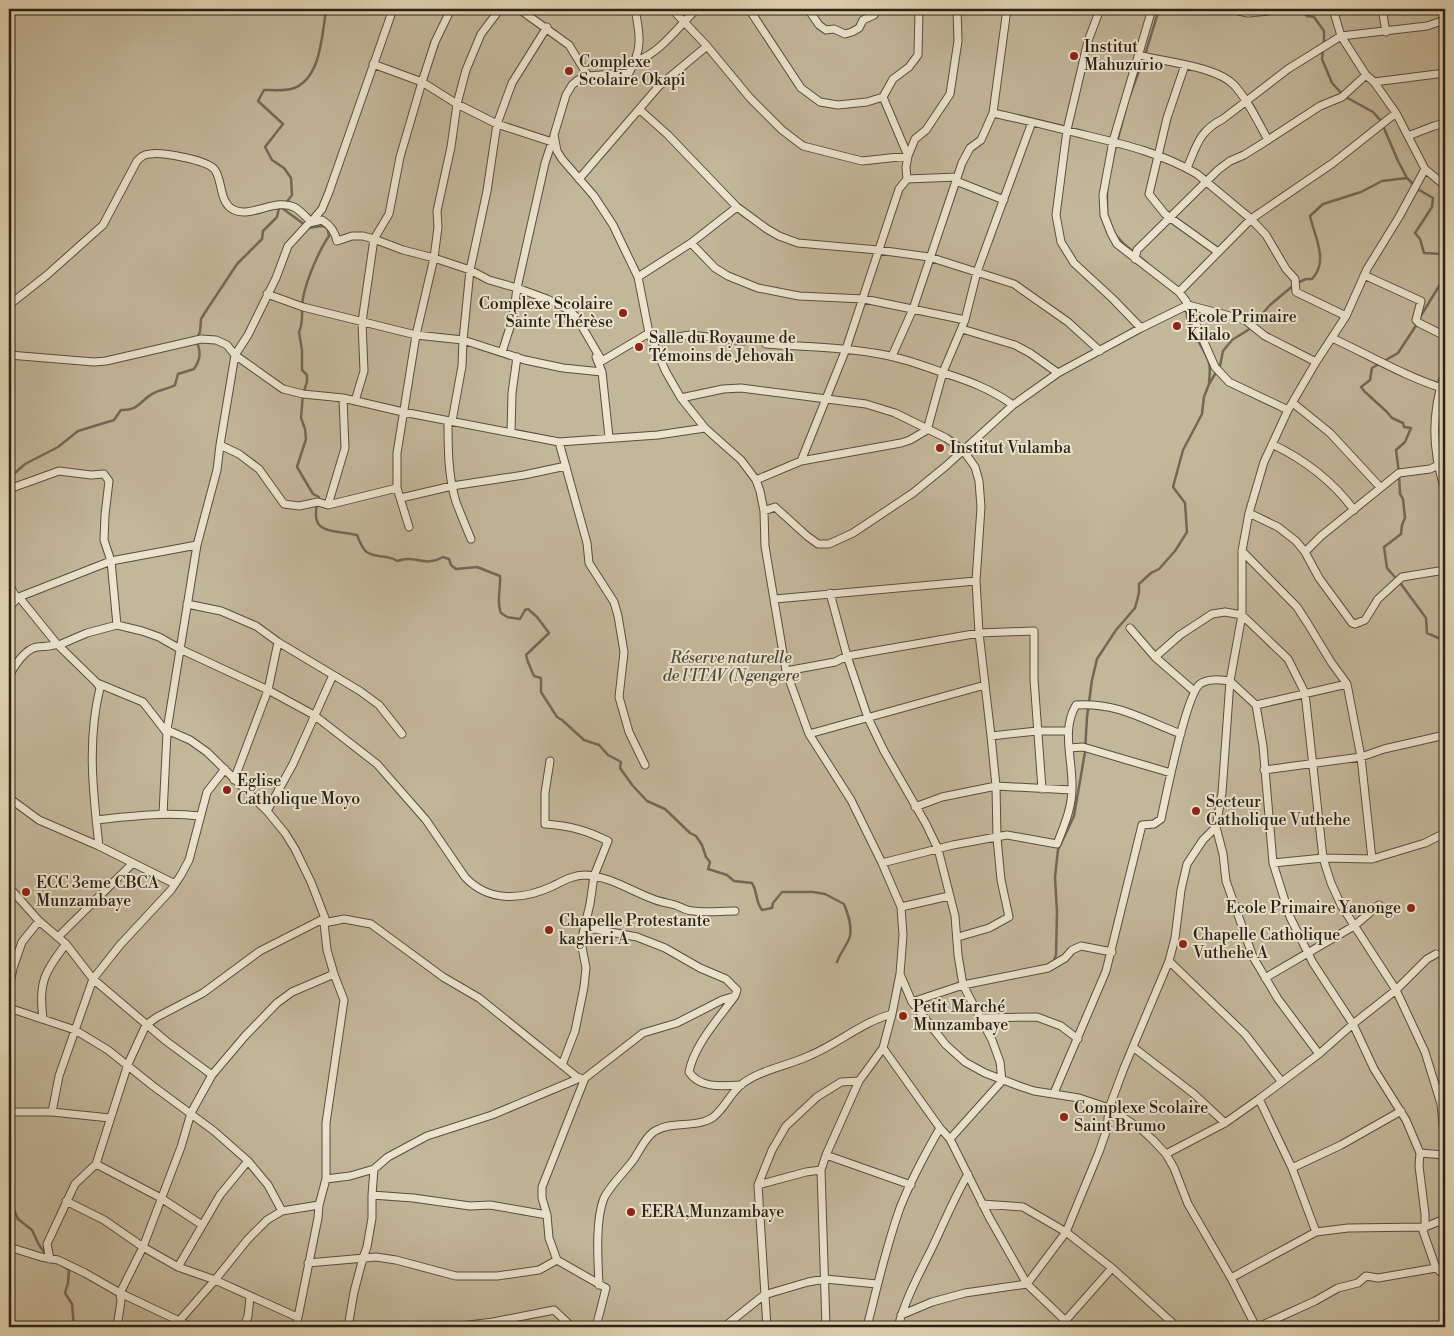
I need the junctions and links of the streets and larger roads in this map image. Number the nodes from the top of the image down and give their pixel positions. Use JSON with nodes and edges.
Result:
{"nodes":[{"id":1,"x":393,"y":9,"type":"edge"},
{"id":2,"x":451,"y":9,"type":"edge"},
{"id":3,"x":500,"y":9,"type":"edge"},
{"id":4,"x":519,"y":9,"type":"edge"},
{"id":5,"x":635,"y":9,"type":"edge"},
{"id":6,"x":672,"y":9,"type":"edge"},
{"id":7,"x":697,"y":9,"type":"edge"},
{"id":8,"x":749,"y":9,"type":"edge"},
{"id":9,"x":808,"y":9,"type":"edge"},
{"id":10,"x":876,"y":9,"type":"edge"},
{"id":11,"x":919,"y":9,"type":"edge"},
{"id":12,"x":957,"y":9,"type":"edge"},
{"id":13,"x":1007,"y":9,"type":"edge"},
{"id":14,"x":1100,"y":9,"type":"edge"},
{"id":15,"x":1152,"y":9,"type":"edge"},
{"id":16,"x":1229,"y":9,"type":"edge"},
{"id":17,"x":1271,"y":9,"type":"edge"},
{"id":18,"x":1333,"y":9,"type":"edge"},
{"id":19,"x":1382,"y":9,"type":"edge"},
{"id":20,"x":1445,"y":20,"type":"edge"},
{"id":21,"x":683,"y":21,"type":"junction"},
{"id":22,"x":547,"y":27,"type":"junction"},
{"id":23,"x":1386,"y":32,"type":"junction"},
{"id":24,"x":1341,"y":36,"type":"junction"},
{"id":25,"x":707,"y":46,"type":"junction"},
{"id":26,"x":1143,"y":56,"type":"junction"},
{"id":27,"x":636,"y":61,"type":"junction"},
{"id":28,"x":373,"y":64,"type":"junction"},
{"id":29,"x":1185,"y":65,"type":"junction"},
{"id":30,"x":1445,"y":74,"type":"edge"},
{"id":31,"x":1366,"y":75,"type":"junction"},
{"id":32,"x":588,"y":76,"type":"junction"},
{"id":33,"x":422,"y":82,"type":"junction"},
{"id":34,"x":1374,"y":82,"type":"junction"},
{"id":35,"x":883,"y":97,"type":"junction"},
{"id":36,"x":1246,"y":101,"type":"junction"},
{"id":37,"x":458,"y":104,"type":"junction"},
{"id":38,"x":639,"y":109,"type":"junction"},
{"id":39,"x":993,"y":113,"type":"junction"},
{"id":40,"x":1396,"y":113,"type":"junction"},
{"id":41,"x":1032,"y":122,"type":"junction"},
{"id":42,"x":1445,"y":123,"type":"edge"},
{"id":43,"x":497,"y":124,"type":"junction"},
{"id":44,"x":1068,"y":130,"type":"junction"},
{"id":45,"x":1408,"y":136,"type":"junction"},
{"id":46,"x":553,"y":138,"type":"junction"},
{"id":47,"x":1268,"y":140,"type":"junction"},
{"id":48,"x":1116,"y":142,"type":"junction"},
{"id":49,"x":1157,"y":154,"type":"junction"},
{"id":50,"x":908,"y":156,"type":"junction"},
{"id":51,"x":1187,"y":168,"type":"junction"},
{"id":52,"x":1425,"y":168,"type":"junction"},
{"id":53,"x":579,"y":179,"type":"junction"},
{"id":54,"x":907,"y":179,"type":"junction"},
{"id":55,"x":956,"y":179,"type":"junction"},
{"id":56,"x":1206,"y":181,"type":"junction"},
{"id":57,"x":1445,"y":190,"type":"edge"},
{"id":58,"x":1004,"y":200,"type":"junction"},
{"id":59,"x":737,"y":207,"type":"junction"},
{"id":60,"x":1170,"y":218,"type":"junction"},
{"id":61,"x":1251,"y":219,"type":"junction"},
{"id":62,"x":308,"y":224,"type":"junction"},
{"id":63,"x":374,"y":239,"type":"junction"},
{"id":64,"x":691,"y":244,"type":"junction"},
{"id":65,"x":878,"y":250,"type":"junction"},
{"id":66,"x":1218,"y":252,"type":"junction"},
{"id":67,"x":434,"y":258,"type":"junction"},
{"id":68,"x":929,"y":258,"type":"junction"},
{"id":69,"x":1135,"y":259,"type":"junction"},
{"id":70,"x":470,"y":270,"type":"junction"},
{"id":71,"x":977,"y":272,"type":"junction"},
{"id":72,"x":1364,"y":275,"type":"junction"},
{"id":73,"x":638,"y":277,"type":"junction"},
{"id":74,"x":517,"y":288,"type":"junction"},
{"id":75,"x":1181,"y":289,"type":"junction"},
{"id":76,"x":267,"y":294,"type":"junction"},
{"id":77,"x":864,"y":299,"type":"junction"},
{"id":78,"x":9,"y":305,"type":"edge"},
{"id":79,"x":1188,"y":305,"type":"junction"},
{"id":80,"x":913,"y":309,"type":"junction"},
{"id":81,"x":1346,"y":316,"type":"junction"},
{"id":82,"x":965,"y":320,"type":"junction"},
{"id":83,"x":362,"y":322,"type":"junction"},
{"id":84,"x":1141,"y":328,"type":"junction"},
{"id":85,"x":962,"y":329,"type":"junction"},
{"id":86,"x":586,"y":332,"type":"junction"},
{"id":87,"x":649,"y":333,"type":"junction"},
{"id":88,"x":416,"y":335,"type":"junction"},
{"id":89,"x":1445,"y":336,"type":"edge"},
{"id":90,"x":1332,"y":338,"type":"junction"},
{"id":91,"x":463,"y":340,"type":"junction"},
{"id":92,"x":653,"y":341,"type":"junction"},
{"id":93,"x":744,"y":341,"type":"dead end"},
{"id":94,"x":766,"y":344,"type":"dead end"},
{"id":95,"x":846,"y":349,"type":"junction"},
{"id":96,"x":1100,"y":351,"type":"junction"},
{"id":97,"x":502,"y":352,"type":"junction"},
{"id":98,"x":9,"y":355,"type":"edge"},
{"id":99,"x":235,"y":355,"type":"junction"},
{"id":100,"x":892,"y":356,"type":"junction"},
{"id":101,"x":517,"y":357,"type":"junction"},
{"id":102,"x":1316,"y":362,"type":"junction"},
{"id":103,"x":602,"y":372,"type":"junction"},
{"id":104,"x":943,"y":372,"type":"junction"},
{"id":105,"x":1445,"y":372,"type":"edge"},
{"id":106,"x":1058,"y":373,"type":"junction"},
{"id":107,"x":1443,"y":388,"type":"edge"},
{"id":108,"x":343,"y":398,"type":"junction"},
{"id":109,"x":681,"y":398,"type":"junction"},
{"id":110,"x":826,"y":400,"type":"junction"},
{"id":111,"x":355,"y":401,"type":"junction"},
{"id":112,"x":1293,"y":403,"type":"junction"},
{"id":113,"x":1013,"y":405,"type":"junction"},
{"id":114,"x":1288,"y":410,"type":"junction"},
{"id":115,"x":403,"y":412,"type":"junction"},
{"id":116,"x":450,"y":421,"type":"junction"},
{"id":117,"x":705,"y":428,"type":"junction"},
{"id":118,"x":927,"y":430,"type":"junction"},
{"id":119,"x":511,"y":432,"type":"junction"},
{"id":120,"x":609,"y":437,"type":"junction"},
{"id":121,"x":559,"y":442,"type":"junction"},
{"id":122,"x":1272,"y":444,"type":"junction"},
{"id":123,"x":220,"y":445,"type":"junction"},
{"id":124,"x":962,"y":450,"type":"junction"},
{"id":125,"x":801,"y":461,"type":"junction"},
{"id":126,"x":1442,"y":464,"type":"edge"},
{"id":127,"x":566,"y":466,"type":"junction"},
{"id":128,"x":756,"y":480,"type":"junction"},
{"id":129,"x":452,"y":486,"type":"junction"},
{"id":130,"x":1380,"y":487,"type":"junction"},
{"id":131,"x":397,"y":488,"type":"junction"},
{"id":132,"x":9,"y":489,"type":"edge"},
{"id":133,"x":401,"y":498,"type":"junction"},
{"id":134,"x":1445,"y":498,"type":"edge"},
{"id":135,"x":328,"y":505,"type":"junction"},
{"id":136,"x":1354,"y":510,"type":"junction"},
{"id":137,"x":764,"y":511,"type":"junction"},
{"id":138,"x":1249,"y":513,"type":"junction"},
{"id":139,"x":409,"y":527,"type":"dead end"},
{"id":140,"x":471,"y":539,"type":"dead end"},
{"id":141,"x":197,"y":545,"type":"junction"},
{"id":142,"x":1242,"y":551,"type":"junction"},
{"id":143,"x":1305,"y":552,"type":"junction"},
{"id":144,"x":111,"y":561,"type":"junction"},
{"id":145,"x":1445,"y":570,"type":"edge"},
{"id":146,"x":976,"y":581,"type":"junction"},
{"id":147,"x":9,"y":584,"type":"edge"},
{"id":148,"x":830,"y":593,"type":"junction"},
{"id":149,"x":18,"y":598,"type":"junction"},
{"id":150,"x":774,"y":599,"type":"junction"},
{"id":151,"x":187,"y":604,"type":"junction"},
{"id":152,"x":9,"y":607,"type":"edge"},
{"id":153,"x":1242,"y":615,"type":"junction"},
{"id":154,"x":117,"y":625,"type":"junction"},
{"id":155,"x":1130,"y":628,"type":"dead end"},
{"id":156,"x":979,"y":633,"type":"junction"},
{"id":157,"x":278,"y":642,"type":"junction"},
{"id":158,"x":58,"y":644,"type":"junction"},
{"id":159,"x":180,"y":649,"type":"junction"},
{"id":160,"x":847,"y":656,"type":"junction"},
{"id":161,"x":1155,"y":657,"type":"junction"},
{"id":162,"x":786,"y":671,"type":"junction"},
{"id":163,"x":333,"y":675,"type":"junction"},
{"id":164,"x":9,"y":676,"type":"edge"},
{"id":165,"x":1230,"y":681,"type":"junction"},
{"id":166,"x":97,"y":683,"type":"junction"},
{"id":167,"x":1347,"y":684,"type":"junction"},
{"id":168,"x":985,"y":685,"type":"junction"},
{"id":169,"x":268,"y":690,"type":"junction"},
{"id":170,"x":1194,"y":691,"type":"junction"},
{"id":171,"x":1305,"y":693,"type":"junction"},
{"id":172,"x":1256,"y":705,"type":"junction"},
{"id":173,"x":314,"y":715,"type":"junction"},
{"id":174,"x":868,"y":718,"type":"junction"},
{"id":175,"x":1037,"y":731,"type":"junction"},
{"id":176,"x":1067,"y":731,"type":"junction"},
{"id":177,"x":167,"y":732,"type":"junction"},
{"id":178,"x":402,"y":734,"type":"dead end"},
{"id":179,"x":809,"y":734,"type":"junction"},
{"id":180,"x":1181,"y":734,"type":"junction"},
{"id":181,"x":1445,"y":735,"type":"edge"},
{"id":182,"x":991,"y":736,"type":"junction"},
{"id":183,"x":1069,"y":748,"type":"junction"},
{"id":184,"x":1361,"y":757,"type":"junction"},
{"id":185,"x":550,"y":761,"type":"dead end"},
{"id":186,"x":1313,"y":764,"type":"junction"},
{"id":187,"x":645,"y":765,"type":"dead end"},
{"id":188,"x":225,"y":769,"type":"junction"},
{"id":189,"x":1264,"y":770,"type":"junction"},
{"id":190,"x":1171,"y":773,"type":"junction"},
{"id":191,"x":234,"y":780,"type":"junction"},
{"id":192,"x":996,"y":786,"type":"junction"},
{"id":193,"x":1042,"y":789,"type":"junction"},
{"id":194,"x":1072,"y":790,"type":"junction"},
{"id":195,"x":9,"y":798,"type":"edge"},
{"id":196,"x":915,"y":807,"type":"junction"},
{"id":197,"x":267,"y":811,"type":"junction"},
{"id":198,"x":163,"y":814,"type":"junction"},
{"id":199,"x":200,"y":816,"type":"junction"},
{"id":200,"x":96,"y":820,"type":"junction"},
{"id":201,"x":1216,"y":827,"type":"junction"},
{"id":202,"x":1445,"y":833,"type":"edge"},
{"id":203,"x":997,"y":838,"type":"junction"},
{"id":204,"x":99,"y":846,"type":"junction"},
{"id":205,"x":938,"y":849,"type":"junction"},
{"id":206,"x":1323,"y":858,"type":"junction"},
{"id":207,"x":1372,"y":859,"type":"junction"},
{"id":208,"x":882,"y":862,"type":"junction"},
{"id":209,"x":133,"y":863,"type":"junction"},
{"id":210,"x":1273,"y":863,"type":"junction"},
{"id":211,"x":594,"y":876,"type":"junction"},
{"id":212,"x":175,"y":884,"type":"junction"},
{"id":213,"x":9,"y":887,"type":"edge"},
{"id":214,"x":949,"y":896,"type":"junction"},
{"id":215,"x":1379,"y":905,"type":"dead end"},
{"id":216,"x":901,"y":907,"type":"junction"},
{"id":217,"x":735,"y":911,"type":"dead end"},
{"id":218,"x":324,"y":920,"type":"junction"},
{"id":219,"x":39,"y":921,"type":"junction"},
{"id":220,"x":1354,"y":926,"type":"junction"},
{"id":221,"x":584,"y":927,"type":"junction"},
{"id":222,"x":958,"y":936,"type":"junction"},
{"id":223,"x":58,"y":937,"type":"junction"},
{"id":224,"x":66,"y":944,"type":"junction"},
{"id":225,"x":1112,"y":952,"type":"junction"},
{"id":226,"x":1308,"y":954,"type":"junction"},
{"id":227,"x":1436,"y":954,"type":"dead end"},
{"id":228,"x":1170,"y":961,"type":"junction"},
{"id":229,"x":334,"y":974,"type":"junction"},
{"id":230,"x":900,"y":974,"type":"junction"},
{"id":231,"x":1265,"y":978,"type":"junction"},
{"id":232,"x":93,"y":979,"type":"junction"},
{"id":233,"x":963,"y":984,"type":"junction"},
{"id":234,"x":9,"y":988,"type":"edge"},
{"id":235,"x":1396,"y":990,"type":"junction"},
{"id":236,"x":734,"y":996,"type":"junction"},
{"id":237,"x":912,"y":1002,"type":"junction"},
{"id":238,"x":9,"y":1008,"type":"edge"},
{"id":239,"x":892,"y":1014,"type":"junction"},
{"id":240,"x":43,"y":1018,"type":"junction"},
{"id":241,"x":980,"y":1018,"type":"junction"},
{"id":242,"x":1353,"y":1024,"type":"junction"},
{"id":243,"x":146,"y":1025,"type":"junction"},
{"id":244,"x":75,"y":1030,"type":"junction"},
{"id":245,"x":1078,"y":1039,"type":"junction"},
{"id":246,"x":883,"y":1048,"type":"junction"},
{"id":247,"x":1133,"y":1048,"type":"junction"},
{"id":248,"x":1319,"y":1054,"type":"junction"},
{"id":249,"x":128,"y":1064,"type":"junction"},
{"id":250,"x":562,"y":1065,"type":"junction"},
{"id":251,"x":212,"y":1075,"type":"junction"},
{"id":252,"x":577,"y":1078,"type":"junction"},
{"id":253,"x":586,"y":1078,"type":"junction"},
{"id":254,"x":1002,"y":1080,"type":"junction"},
{"id":255,"x":859,"y":1081,"type":"junction"},
{"id":256,"x":1281,"y":1081,"type":"junction"},
{"id":257,"x":740,"y":1085,"type":"junction"},
{"id":258,"x":1054,"y":1093,"type":"junction"},
{"id":259,"x":1259,"y":1099,"type":"junction"},
{"id":260,"x":1109,"y":1108,"type":"junction"},
{"id":261,"x":9,"y":1112,"type":"edge"},
{"id":262,"x":52,"y":1112,"type":"junction"},
{"id":263,"x":1401,"y":1112,"type":"junction"},
{"id":264,"x":191,"y":1113,"type":"junction"},
{"id":265,"x":110,"y":1118,"type":"junction"},
{"id":266,"x":1224,"y":1123,"type":"junction"},
{"id":267,"x":940,"y":1128,"type":"junction"},
{"id":268,"x":950,"y":1139,"type":"junction"},
{"id":269,"x":1445,"y":1144,"type":"edge"},
{"id":270,"x":1420,"y":1153,"type":"junction"},
{"id":271,"x":1166,"y":1154,"type":"junction"},
{"id":272,"x":826,"y":1155,"type":"junction"},
{"id":273,"x":1445,"y":1155,"type":"edge"},
{"id":274,"x":248,"y":1161,"type":"junction"},
{"id":275,"x":96,"y":1164,"type":"junction"},
{"id":276,"x":1292,"y":1168,"type":"junction"},
{"id":277,"x":374,"y":1169,"type":"junction"},
{"id":278,"x":821,"y":1170,"type":"junction"},
{"id":279,"x":968,"y":1174,"type":"junction"},
{"id":280,"x":326,"y":1179,"type":"junction"},
{"id":281,"x":758,"y":1185,"type":"junction"},
{"id":282,"x":911,"y":1185,"type":"junction"},
{"id":283,"x":372,"y":1195,"type":"junction"},
{"id":284,"x":161,"y":1198,"type":"junction"},
{"id":285,"x":66,"y":1201,"type":"junction"},
{"id":286,"x":982,"y":1204,"type":"junction"},
{"id":287,"x":319,"y":1205,"type":"junction"},
{"id":288,"x":282,"y":1211,"type":"junction"},
{"id":289,"x":547,"y":1215,"type":"junction"},
{"id":290,"x":1445,"y":1219,"type":"edge"},
{"id":291,"x":202,"y":1225,"type":"junction"},
{"id":292,"x":1425,"y":1227,"type":"junction"},
{"id":293,"x":1066,"y":1232,"type":"junction"},
{"id":294,"x":1316,"y":1232,"type":"junction"},
{"id":295,"x":9,"y":1246,"type":"edge"},
{"id":296,"x":143,"y":1247,"type":"junction"},
{"id":297,"x":362,"y":1258,"type":"junction"},
{"id":298,"x":54,"y":1260,"type":"junction"},
{"id":299,"x":557,"y":1260,"type":"junction"},
{"id":300,"x":308,"y":1262,"type":"junction"},
{"id":301,"x":178,"y":1267,"type":"junction"},
{"id":302,"x":1112,"y":1268,"type":"junction"},
{"id":303,"x":1436,"y":1268,"type":"junction"},
{"id":304,"x":1445,"y":1276,"type":"edge"},
{"id":305,"x":1231,"y":1278,"type":"junction"},
{"id":306,"x":825,"y":1279,"type":"junction"},
{"id":307,"x":215,"y":1280,"type":"junction"},
{"id":308,"x":877,"y":1284,"type":"junction"},
{"id":309,"x":1027,"y":1284,"type":"junction"},
{"id":310,"x":600,"y":1285,"type":"junction"},
{"id":311,"x":120,"y":1293,"type":"junction"},
{"id":312,"x":764,"y":1295,"type":"junction"},
{"id":313,"x":250,"y":1296,"type":"junction"},
{"id":314,"x":901,"y":1315,"type":"junction"},
{"id":315,"x":297,"y":1317,"type":"junction"},
{"id":316,"x":1066,"y":1320,"type":"junction"},
{"id":317,"x":178,"y":1324,"type":"edge"},
{"id":318,"x":117,"y":1327,"type":"edge"},
{"id":319,"x":192,"y":1327,"type":"edge"},
{"id":320,"x":244,"y":1327,"type":"edge"},
{"id":321,"x":296,"y":1327,"type":"edge"},
{"id":322,"x":348,"y":1327,"type":"edge"},
{"id":323,"x":453,"y":1327,"type":"edge"},
{"id":324,"x":572,"y":1327,"type":"edge"},
{"id":325,"x":596,"y":1327,"type":"edge"},
{"id":326,"x":724,"y":1327,"type":"edge"},
{"id":327,"x":767,"y":1327,"type":"edge"},
{"id":328,"x":826,"y":1327,"type":"edge"},
{"id":329,"x":867,"y":1327,"type":"edge"},
{"id":330,"x":898,"y":1327,"type":"edge"},
{"id":331,"x":1072,"y":1327,"type":"edge"},
{"id":332,"x":1177,"y":1327,"type":"edge"},
{"id":333,"x":1257,"y":1327,"type":"edge"}],
"edges":[{"from":1,"to":28,"type":"street"},
{"from":2,"to":33,"type":"street"},
{"from":3,"to":37,"type":"street"},
{"from":4,"to":22,"type":"street"},
{"from":5,"to":27,"type":"street"},
{"from":6,"to":21,"type":"street"},
{"from":7,"to":21,"type":"street"},
{"from":8,"to":35,"type":"street"},
{"from":9,"to":10,"type":"street"},
{"from":11,"to":35,"type":"street"},
{"from":12,"to":50,"type":"street"},
{"from":13,"to":39,"type":"street"},
{"from":14,"to":44,"type":"street"},
{"from":15,"to":26,"type":"street"},
{"from":16,"to":17,"type":"street"},
{"from":18,"to":24,"type":"street"},
{"from":19,"to":23,"type":"street"},
{"from":20,"to":23,"type":"street"},
{"from":21,"to":25,"type":"street"},
{"from":21,"to":27,"type":"street"},
{"from":22,"to":32,"type":"street"},
{"from":22,"to":43,"type":"street"},
{"from":23,"to":24,"type":"street"},
{"from":24,"to":31,"type":"street"},
{"from":24,"to":36,"type":"street"},
{"from":25,"to":38,"type":"street"},
{"from":25,"to":50,"type":"street"},
{"from":26,"to":29,"type":"street"},
{"from":26,"to":48,"type":"street"},
{"from":27,"to":32,"type":"street"},
{"from":28,"to":33,"type":"street"},
{"from":28,"to":62,"type":"street"},
{"from":29,"to":36,"type":"street"},
{"from":29,"to":49,"type":"street"},
{"from":30,"to":34,"type":"street"},
{"from":31,"to":34,"type":"street"},
{"from":31,"to":47,"type":"street"},
{"from":32,"to":46,"type":"street"},
{"from":33,"to":37,"type":"street"},
{"from":33,"to":63,"type":"street"},
{"from":34,"to":40,"type":"street"},
{"from":35,"to":50,"type":"street"},
{"from":36,"to":47,"type":"street"},
{"from":36,"to":51,"type":"street"},
{"from":37,"to":43,"type":"street"},
{"from":37,"to":67,"type":"street"},
{"from":38,"to":53,"type":"street"},
{"from":38,"to":59,"type":"street"},
{"from":39,"to":41,"type":"street"},
{"from":39,"to":55,"type":"street"},
{"from":40,"to":45,"type":"street"},
{"from":40,"to":61,"type":"street"},
{"from":41,"to":44,"type":"street"},
{"from":41,"to":58,"type":"street"},
{"from":42,"to":45,"type":"street"},
{"from":43,"to":46,"type":"street"},
{"from":43,"to":70,"type":"street"},
{"from":44,"to":48,"type":"street"},
{"from":44,"to":84,"type":"street"},
{"from":45,"to":52,"type":"street"},
{"from":46,"to":53,"type":"street"},
{"from":46,"to":74,"type":"street"},
{"from":47,"to":56,"type":"street"},
{"from":48,"to":49,"type":"street"},
{"from":48,"to":69,"type":"street"},
{"from":49,"to":51,"type":"street"},
{"from":49,"to":60,"type":"street"},
{"from":50,"to":54,"type":"street"},
{"from":51,"to":56,"type":"street"},
{"from":52,"to":57,"type":"street"},
{"from":52,"to":72,"type":"street"},
{"from":53,"to":73,"type":"street"},
{"from":54,"to":55,"type":"street"},
{"from":54,"to":65,"type":"street"},
{"from":55,"to":58,"type":"street"},
{"from":55,"to":68,"type":"street"},
{"from":56,"to":60,"type":"street"},
{"from":56,"to":61,"type":"street"},
{"from":58,"to":71,"type":"street"},
{"from":59,"to":64,"type":"street"},
{"from":59,"to":65,"type":"street"},
{"from":60,"to":66,"type":"street"},
{"from":60,"to":69,"type":"street"},
{"from":61,"to":66,"type":"street"},
{"from":61,"to":81,"type":"street"},
{"from":62,"to":63,"type":"street"},
{"from":62,"to":76,"type":"street"},
{"from":62,"to":78,"type":"street"},
{"from":63,"to":67,"type":"street"},
{"from":63,"to":83,"type":"street"},
{"from":64,"to":73,"type":"street"},
{"from":64,"to":77,"type":"street"},
{"from":65,"to":68,"type":"street"},
{"from":65,"to":77,"type":"street"},
{"from":66,"to":75,"type":"street"},
{"from":67,"to":70,"type":"street"},
{"from":67,"to":88,"type":"street"},
{"from":68,"to":71,"type":"street"},
{"from":68,"to":80,"type":"street"},
{"from":69,"to":75,"type":"street"},
{"from":70,"to":74,"type":"street"},
{"from":70,"to":91,"type":"street"},
{"from":71,"to":82,"type":"street"},
{"from":71,"to":96,"type":"street"},
{"from":72,"to":81,"type":"street"},
{"from":72,"to":89,"type":"street"},
{"from":73,"to":87,"type":"street"},
{"from":74,"to":86,"type":"street"},
{"from":74,"to":97,"type":"street"},
{"from":75,"to":79,"type":"street"},
{"from":76,"to":83,"type":"street"},
{"from":76,"to":99,"type":"street"},
{"from":77,"to":80,"type":"street"},
{"from":77,"to":95,"type":"street"},
{"from":79,"to":84,"type":"street"},
{"from":79,"to":102,"type":"street"},
{"from":79,"to":114,"type":"street"},
{"from":80,"to":82,"type":"street"},
{"from":80,"to":100,"type":"street"},
{"from":81,"to":90,"type":"street"},
{"from":82,"to":85,"type":"street"},
{"from":83,"to":88,"type":"street"},
{"from":83,"to":111,"type":"street"},
{"from":84,"to":96,"type":"street"},
{"from":85,"to":104,"type":"street"},
{"from":85,"to":106,"type":"street"},
{"from":86,"to":87,"type":"street"},
{"from":86,"to":103,"type":"street"},
{"from":87,"to":92,"type":"street"},
{"from":88,"to":91,"type":"street"},
{"from":88,"to":115,"type":"street"},
{"from":90,"to":102,"type":"street"},
{"from":90,"to":107,"type":"street"},
{"from":91,"to":97,"type":"street"},
{"from":91,"to":116,"type":"street"},
{"from":92,"to":93,"type":"street"},
{"from":92,"to":109,"type":"street"},
{"from":94,"to":95,"type":"street"},
{"from":95,"to":100,"type":"street"},
{"from":95,"to":110,"type":"street"},
{"from":96,"to":106,"type":"street"},
{"from":97,"to":101,"type":"street"},
{"from":98,"to":99,"type":"street"},
{"from":99,"to":108,"type":"street"},
{"from":99,"to":123,"type":"street"},
{"from":100,"to":104,"type":"street"},
{"from":101,"to":103,"type":"street"},
{"from":101,"to":119,"type":"street"},
{"from":102,"to":112,"type":"street"},
{"from":103,"to":120,"type":"street"},
{"from":104,"to":113,"type":"street"},
{"from":104,"to":118,"type":"street"},
{"from":105,"to":107,"type":"street"},
{"from":106,"to":113,"type":"street"},
{"from":107,"to":126,"type":"street"},
{"from":108,"to":111,"type":"street"},
{"from":108,"to":135,"type":"street"},
{"from":109,"to":110,"type":"street"},
{"from":109,"to":117,"type":"street"},
{"from":110,"to":118,"type":"street"},
{"from":110,"to":125,"type":"street"},
{"from":111,"to":115,"type":"street"},
{"from":112,"to":114,"type":"street"},
{"from":112,"to":130,"type":"street"},
{"from":113,"to":124,"type":"street"},
{"from":114,"to":122,"type":"street"},
{"from":115,"to":116,"type":"street"},
{"from":115,"to":131,"type":"street"},
{"from":116,"to":119,"type":"street"},
{"from":116,"to":129,"type":"street"},
{"from":117,"to":120,"type":"street"},
{"from":117,"to":128,"type":"street"},
{"from":118,"to":124,"type":"street"},
{"from":118,"to":125,"type":"street"},
{"from":119,"to":121,"type":"street"},
{"from":120,"to":121,"type":"street"},
{"from":121,"to":127,"type":"street"},
{"from":122,"to":136,"type":"street"},
{"from":122,"to":138,"type":"street"},
{"from":123,"to":135,"type":"street"},
{"from":123,"to":141,"type":"street"},
{"from":124,"to":137,"type":"street"},
{"from":124,"to":146,"type":"street"},
{"from":125,"to":128,"type":"street"},
{"from":126,"to":130,"type":"street"},
{"from":126,"to":134,"type":"street"},
{"from":127,"to":129,"type":"street"},
{"from":127,"to":187,"type":"street"},
{"from":128,"to":137,"type":"street"},
{"from":129,"to":133,"type":"street"},
{"from":129,"to":140,"type":"street"},
{"from":130,"to":136,"type":"street"},
{"from":131,"to":133,"type":"street"},
{"from":131,"to":135,"type":"street"},
{"from":132,"to":144,"type":"street"},
{"from":133,"to":139,"type":"street"},
{"from":136,"to":143,"type":"street"},
{"from":137,"to":150,"type":"street"},
{"from":138,"to":142,"type":"street"},
{"from":138,"to":143,"type":"street"},
{"from":141,"to":144,"type":"street"},
{"from":141,"to":151,"type":"street"},
{"from":142,"to":153,"type":"street"},
{"from":142,"to":167,"type":"street"},
{"from":143,"to":145,"type":"street"},
{"from":144,"to":149,"type":"street"},
{"from":144,"to":154,"type":"street"},
{"from":146,"to":148,"type":"street"},
{"from":146,"to":156,"type":"street"},
{"from":147,"to":149,"type":"street"},
{"from":148,"to":150,"type":"street"},
{"from":148,"to":160,"type":"street"},
{"from":149,"to":152,"type":"street"},
{"from":149,"to":158,"type":"street"},
{"from":150,"to":162,"type":"street"},
{"from":151,"to":157,"type":"street"},
{"from":151,"to":159,"type":"street"},
{"from":153,"to":161,"type":"street"},
{"from":153,"to":165,"type":"street"},
{"from":153,"to":171,"type":"street"},
{"from":154,"to":158,"type":"street"},
{"from":154,"to":159,"type":"street"},
{"from":155,"to":161,"type":"street"},
{"from":156,"to":160,"type":"street"},
{"from":156,"to":168,"type":"street"},
{"from":156,"to":175,"type":"street"},
{"from":157,"to":163,"type":"street"},
{"from":157,"to":169,"type":"street"},
{"from":158,"to":164,"type":"street"},
{"from":158,"to":166,"type":"street"},
{"from":159,"to":169,"type":"street"},
{"from":159,"to":177,"type":"street"},
{"from":160,"to":162,"type":"street"},
{"from":160,"to":174,"type":"street"},
{"from":161,"to":170,"type":"street"},
{"from":162,"to":179,"type":"street"},
{"from":163,"to":173,"type":"street"},
{"from":163,"to":178,"type":"street"},
{"from":165,"to":170,"type":"street"},
{"from":165,"to":172,"type":"street"},
{"from":165,"to":201,"type":"street"},
{"from":166,"to":177,"type":"street"},
{"from":166,"to":200,"type":"street"},
{"from":167,"to":171,"type":"street"},
{"from":167,"to":184,"type":"street"},
{"from":168,"to":174,"type":"street"},
{"from":168,"to":182,"type":"street"},
{"from":169,"to":173,"type":"street"},
{"from":169,"to":191,"type":"street"},
{"from":170,"to":180,"type":"street"},
{"from":171,"to":172,"type":"street"},
{"from":171,"to":186,"type":"street"},
{"from":172,"to":189,"type":"street"},
{"from":173,"to":197,"type":"street"},
{"from":173,"to":211,"type":"street"},
{"from":174,"to":179,"type":"street"},
{"from":174,"to":196,"type":"street"},
{"from":175,"to":176,"type":"street"},
{"from":175,"to":182,"type":"street"},
{"from":175,"to":193,"type":"street"},
{"from":176,"to":180,"type":"street"},
{"from":176,"to":183,"type":"street"},
{"from":177,"to":188,"type":"street"},
{"from":177,"to":198,"type":"street"},
{"from":179,"to":208,"type":"street"},
{"from":180,"to":190,"type":"street"},
{"from":181,"to":184,"type":"street"},
{"from":182,"to":192,"type":"street"},
{"from":183,"to":190,"type":"street"},
{"from":183,"to":194,"type":"street"},
{"from":184,"to":186,"type":"street"},
{"from":184,"to":207,"type":"street"},
{"from":185,"to":211,"type":"street"},
{"from":186,"to":189,"type":"street"},
{"from":186,"to":206,"type":"street"},
{"from":188,"to":191,"type":"street"},
{"from":188,"to":199,"type":"street"},
{"from":189,"to":210,"type":"street"},
{"from":190,"to":225,"type":"street"},
{"from":191,"to":197,"type":"street"},
{"from":192,"to":193,"type":"street"},
{"from":192,"to":196,"type":"street"},
{"from":192,"to":203,"type":"street"},
{"from":193,"to":194,"type":"street"},
{"from":194,"to":203,"type":"street"},
{"from":195,"to":204,"type":"street"},
{"from":196,"to":205,"type":"street"},
{"from":197,"to":218,"type":"street"},
{"from":198,"to":199,"type":"street"},
{"from":198,"to":200,"type":"street"},
{"from":199,"to":212,"type":"street"},
{"from":200,"to":204,"type":"street"},
{"from":201,"to":228,"type":"street"},
{"from":201,"to":231,"type":"street"},
{"from":202,"to":207,"type":"street"},
{"from":203,"to":205,"type":"street"},
{"from":203,"to":222,"type":"street"},
{"from":204,"to":209,"type":"street"},
{"from":205,"to":208,"type":"street"},
{"from":205,"to":214,"type":"street"},
{"from":206,"to":207,"type":"street"},
{"from":206,"to":210,"type":"street"},
{"from":206,"to":220,"type":"street"},
{"from":208,"to":216,"type":"street"},
{"from":209,"to":212,"type":"street"},
{"from":209,"to":223,"type":"street"},
{"from":210,"to":226,"type":"street"},
{"from":211,"to":217,"type":"street"},
{"from":211,"to":221,"type":"street"},
{"from":212,"to":232,"type":"street"},
{"from":213,"to":219,"type":"street"},
{"from":214,"to":216,"type":"street"},
{"from":214,"to":222,"type":"street"},
{"from":215,"to":220,"type":"street"},
{"from":216,"to":230,"type":"street"},
{"from":218,"to":229,"type":"street"},
{"from":218,"to":243,"type":"street"},
{"from":218,"to":250,"type":"street"},
{"from":219,"to":223,"type":"street"},
{"from":219,"to":234,"type":"street"},
{"from":220,"to":226,"type":"street"},
{"from":220,"to":235,"type":"street"},
{"from":221,"to":236,"type":"street"},
{"from":221,"to":250,"type":"street"},
{"from":222,"to":233,"type":"street"},
{"from":223,"to":224,"type":"street"},
{"from":224,"to":232,"type":"street"},
{"from":224,"to":240,"type":"street"},
{"from":225,"to":233,"type":"street"},
{"from":225,"to":245,"type":"street"},
{"from":226,"to":231,"type":"street"},
{"from":226,"to":242,"type":"street"},
{"from":227,"to":235,"type":"street"},
{"from":228,"to":247,"type":"street"},
{"from":228,"to":256,"type":"street"},
{"from":229,"to":251,"type":"street"},
{"from":229,"to":280,"type":"street"},
{"from":230,"to":237,"type":"street"},
{"from":230,"to":239,"type":"street"},
{"from":231,"to":248,"type":"street"},
{"from":232,"to":243,"type":"street"},
{"from":232,"to":244,"type":"street"},
{"from":233,"to":237,"type":"street"},
{"from":233,"to":241,"type":"street"},
{"from":235,"to":242,"type":"street"},
{"from":235,"to":269,"type":"street"},
{"from":236,"to":253,"type":"street"},
{"from":236,"to":257,"type":"street"},
{"from":237,"to":254,"type":"street"},
{"from":238,"to":240,"type":"street"},
{"from":239,"to":246,"type":"street"},
{"from":239,"to":257,"type":"street"},
{"from":240,"to":244,"type":"street"},
{"from":241,"to":245,"type":"street"},
{"from":241,"to":254,"type":"street"},
{"from":242,"to":248,"type":"street"},
{"from":242,"to":263,"type":"street"},
{"from":243,"to":249,"type":"street"},
{"from":243,"to":251,"type":"street"},
{"from":244,"to":249,"type":"street"},
{"from":244,"to":262,"type":"street"},
{"from":245,"to":258,"type":"street"},
{"from":246,"to":255,"type":"street"},
{"from":246,"to":267,"type":"street"},
{"from":247,"to":260,"type":"street"},
{"from":247,"to":266,"type":"street"},
{"from":248,"to":256,"type":"street"},
{"from":249,"to":264,"type":"street"},
{"from":249,"to":265,"type":"street"},
{"from":250,"to":252,"type":"street"},
{"from":251,"to":264,"type":"street"},
{"from":252,"to":253,"type":"street"},
{"from":252,"to":277,"type":"street"},
{"from":253,"to":289,"type":"street"},
{"from":254,"to":258,"type":"street"},
{"from":254,"to":268,"type":"street"},
{"from":255,"to":272,"type":"street"},
{"from":255,"to":281,"type":"street"},
{"from":256,"to":259,"type":"street"},
{"from":257,"to":310,"type":"street"},
{"from":258,"to":260,"type":"street"},
{"from":259,"to":266,"type":"street"},
{"from":259,"to":276,"type":"street"},
{"from":260,"to":271,"type":"street"},
{"from":260,"to":293,"type":"street"},
{"from":261,"to":262,"type":"street"},
{"from":262,"to":265,"type":"street"},
{"from":263,"to":270,"type":"street"},
{"from":263,"to":276,"type":"street"},
{"from":264,"to":274,"type":"street"},
{"from":264,"to":284,"type":"street"},
{"from":265,"to":275,"type":"street"},
{"from":266,"to":271,"type":"street"},
{"from":267,"to":268,"type":"street"},
{"from":267,"to":282,"type":"street"},
{"from":268,"to":279,"type":"street"},
{"from":270,"to":273,"type":"street"},
{"from":270,"to":292,"type":"street"},
{"from":271,"to":305,"type":"street"},
{"from":272,"to":278,"type":"street"},
{"from":272,"to":282,"type":"street"},
{"from":274,"to":288,"type":"street"},
{"from":274,"to":291,"type":"street"},
{"from":275,"to":284,"type":"street"},
{"from":275,"to":285,"type":"street"},
{"from":276,"to":294,"type":"street"},
{"from":277,"to":280,"type":"street"},
{"from":277,"to":283,"type":"street"},
{"from":278,"to":281,"type":"street"},
{"from":278,"to":306,"type":"street"},
{"from":279,"to":286,"type":"street"},
{"from":279,"to":314,"type":"street"},
{"from":280,"to":287,"type":"street"},
{"from":281,"to":312,"type":"street"},
{"from":282,"to":308,"type":"street"},
{"from":283,"to":289,"type":"street"},
{"from":283,"to":297,"type":"street"},
{"from":284,"to":291,"type":"street"},
{"from":284,"to":296,"type":"street"},
{"from":285,"to":296,"type":"street"},
{"from":285,"to":298,"type":"street"},
{"from":286,"to":293,"type":"street"},
{"from":286,"to":309,"type":"street"},
{"from":287,"to":288,"type":"street"},
{"from":287,"to":300,"type":"street"},
{"from":288,"to":307,"type":"street"},
{"from":289,"to":299,"type":"street"},
{"from":290,"to":292,"type":"street"},
{"from":291,"to":301,"type":"street"},
{"from":292,"to":294,"type":"street"},
{"from":292,"to":303,"type":"street"},
{"from":293,"to":302,"type":"street"},
{"from":293,"to":309,"type":"street"},
{"from":294,"to":305,"type":"street"},
{"from":295,"to":298,"type":"street"},
{"from":296,"to":301,"type":"street"},
{"from":296,"to":311,"type":"street"},
{"from":297,"to":299,"type":"street"},
{"from":297,"to":300,"type":"street"},
{"from":297,"to":322,"type":"street"},
{"from":298,"to":311,"type":"street"},
{"from":299,"to":310,"type":"street"},
{"from":300,"to":315,"type":"street"},
{"from":301,"to":307,"type":"street"},
{"from":302,"to":316,"type":"street"},
{"from":302,"to":332,"type":"street"},
{"from":303,"to":304,"type":"street"},
{"from":303,"to":333,"type":"street"},
{"from":305,"to":333,"type":"street"},
{"from":306,"to":308,"type":"street"},
{"from":306,"to":312,"type":"street"},
{"from":306,"to":328,"type":"street"},
{"from":307,"to":313,"type":"street"},
{"from":307,"to":317,"type":"street"},
{"from":308,"to":329,"type":"street"},
{"from":309,"to":314,"type":"street"},
{"from":309,"to":316,"type":"street"},
{"from":310,"to":325,"type":"street"},
{"from":311,"to":317,"type":"street"},
{"from":311,"to":318,"type":"street"},
{"from":312,"to":326,"type":"street"},
{"from":312,"to":327,"type":"street"},
{"from":313,"to":315,"type":"street"},
{"from":313,"to":320,"type":"street"},
{"from":314,"to":330,"type":"street"},
{"from":315,"to":321,"type":"street"},
{"from":316,"to":331,"type":"street"},
{"from":317,"to":319,"type":"street"},
{"from":323,"to":324,"type":"street"}]}
